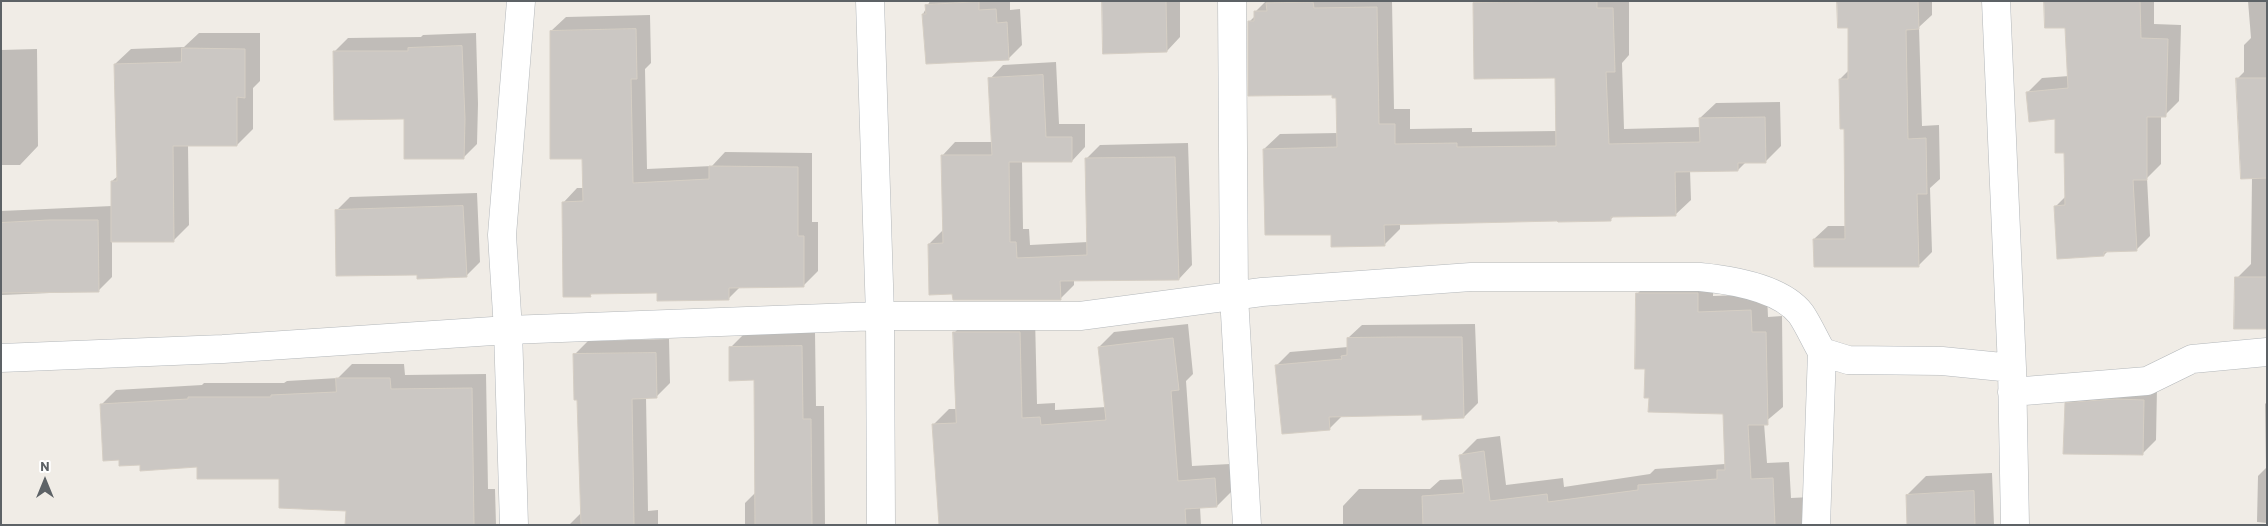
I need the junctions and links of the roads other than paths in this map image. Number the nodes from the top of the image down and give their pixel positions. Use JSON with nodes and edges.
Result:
{"nodes":[{"id":1,"x":521,"y":1,"type":"edge"},
{"id":2,"x":870,"y":1,"type":"edge"},
{"id":3,"x":1232,"y":1,"type":"edge"},
{"id":4,"x":1996,"y":1,"type":"edge"},
{"id":5,"x":1234,"y":296,"type":"junction"},
{"id":6,"x":880,"y":316,"type":"junction"},
{"id":7,"x":508,"y":330,"type":"junction"},
{"id":8,"x":1822,"y":352,"type":"junction"},
{"id":9,"x":2267,"y":352,"type":"edge"},
{"id":10,"x":1,"y":358,"type":"edge"},
{"id":11,"x":2012,"y":380,"type":"junction"},
{"id":12,"x":514,"y":525,"type":"edge"},
{"id":13,"x":881,"y":525,"type":"edge"},
{"id":14,"x":1247,"y":525,"type":"edge"},
{"id":15,"x":1816,"y":525,"type":"edge"},
{"id":16,"x":2014,"y":525,"type":"edge"}],
"edges":[{"from":1,"to":7,"type":"street"},
{"from":2,"to":6,"type":"street"},
{"from":3,"to":5,"type":"street"},
{"from":4,"to":11,"type":"street"},
{"from":5,"to":6,"type":"street"},
{"from":5,"to":8,"type":"street"},
{"from":5,"to":14,"type":"street"},
{"from":6,"to":7,"type":"street"},
{"from":6,"to":13,"type":"street"},
{"from":7,"to":10,"type":"street"},
{"from":7,"to":12,"type":"street"},
{"from":8,"to":11,"type":"street"},
{"from":8,"to":15,"type":"street"},
{"from":9,"to":11,"type":"street"},
{"from":11,"to":16,"type":"street"}]}
